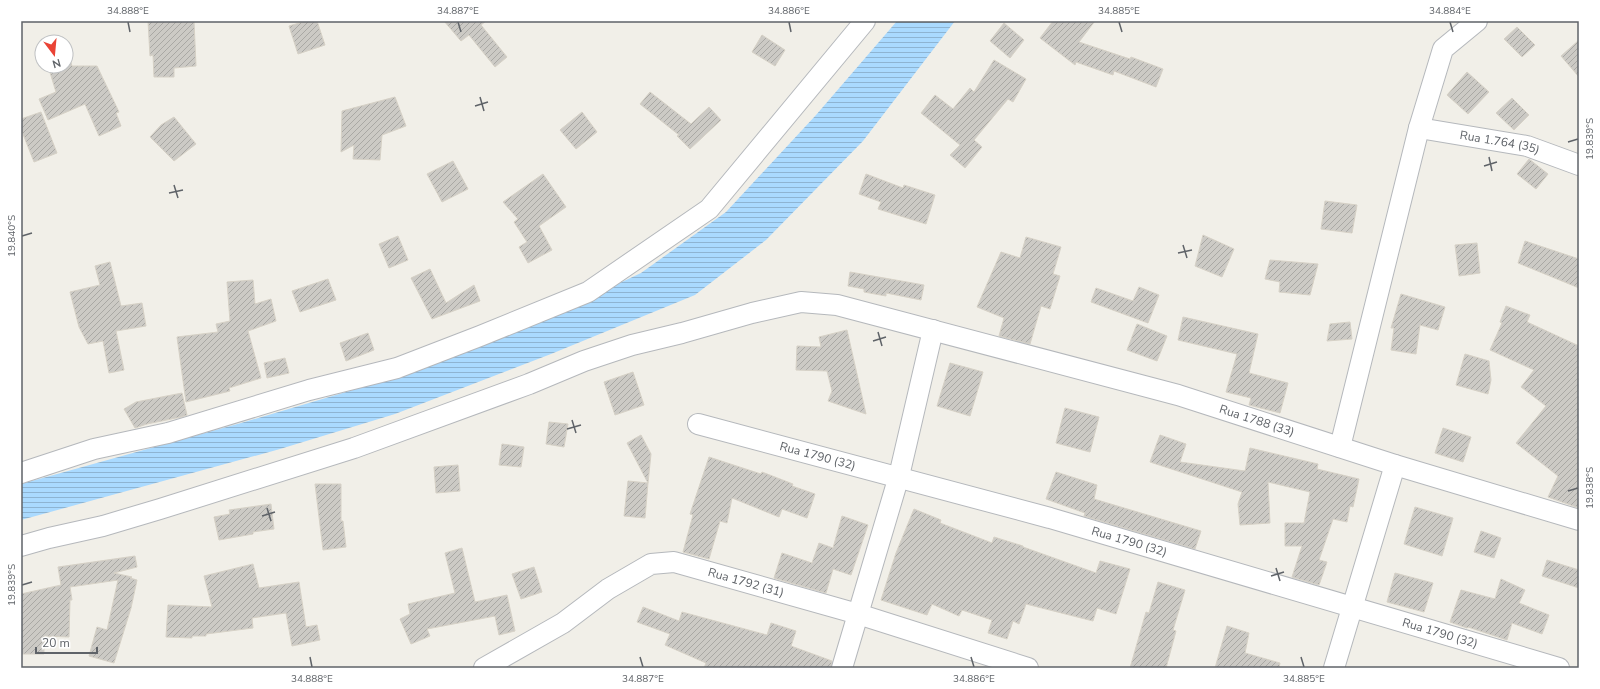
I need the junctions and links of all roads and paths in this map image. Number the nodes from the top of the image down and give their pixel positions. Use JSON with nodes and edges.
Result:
{"nodes":[{"id":1,"x":865,"y":21,"type":"edge"},
{"id":2,"x":1477,"y":21,"type":"edge"},
{"id":3,"x":1419,"y":128,"type":"junction"},
{"id":4,"x":1579,"y":165,"type":"edge"},
{"id":5,"x":933,"y":330,"type":"junction"},
{"id":6,"x":698,"y":424,"type":"dead end"},
{"id":7,"x":1340,"y":447,"type":"junction"},
{"id":8,"x":1395,"y":465,"type":"junction"},
{"id":9,"x":21,"y":473,"type":"edge"},
{"id":10,"x":899,"y":476,"type":"junction"},
{"id":11,"x":1579,"y":520,"type":"edge"},
{"id":12,"x":21,"y":546,"type":"edge"},
{"id":13,"x":1353,"y":606,"type":"junction"},
{"id":14,"x":858,"y":614,"type":"junction"},
{"id":15,"x":484,"y":668,"type":"edge"},
{"id":16,"x":842,"y":668,"type":"edge"},
{"id":17,"x":1028,"y":668,"type":"edge"},
{"id":18,"x":1334,"y":668,"type":"edge"},
{"id":19,"x":1559,"y":668,"type":"edge"}],
"edges":[{"from":1,"to":9,"type":"street"},
{"from":2,"to":3,"type":"street"},
{"from":3,"to":4,"type":"street","name":"Rua 1.764 (35)"},
{"from":3,"to":7,"type":"street"},
{"from":5,"to":7,"type":"street","name":"Rua 1788 (33)"},
{"from":5,"to":10,"type":"street"},
{"from":5,"to":12,"type":"street","name":"Rua 1788 (33)"},
{"from":6,"to":10,"type":"street","name":"Rua 1790 (32)"},
{"from":7,"to":8,"type":"street","name":"Rua 1788 (33)"},
{"from":8,"to":11,"type":"street","name":"Rua 1788 (33)"},
{"from":8,"to":13,"type":"street"},
{"from":10,"to":13,"type":"street","name":"Rua 1790 (32)"},
{"from":10,"to":14,"type":"street"},
{"from":13,"to":18,"type":"street"},
{"from":13,"to":19,"type":"street","name":"Rua 1790 (32)"},
{"from":14,"to":15,"type":"street","name":"Rua 1792 (31)"},
{"from":14,"to":16,"type":"street"},
{"from":14,"to":17,"type":"street","name":"Rua 1792 (31)"}]}
